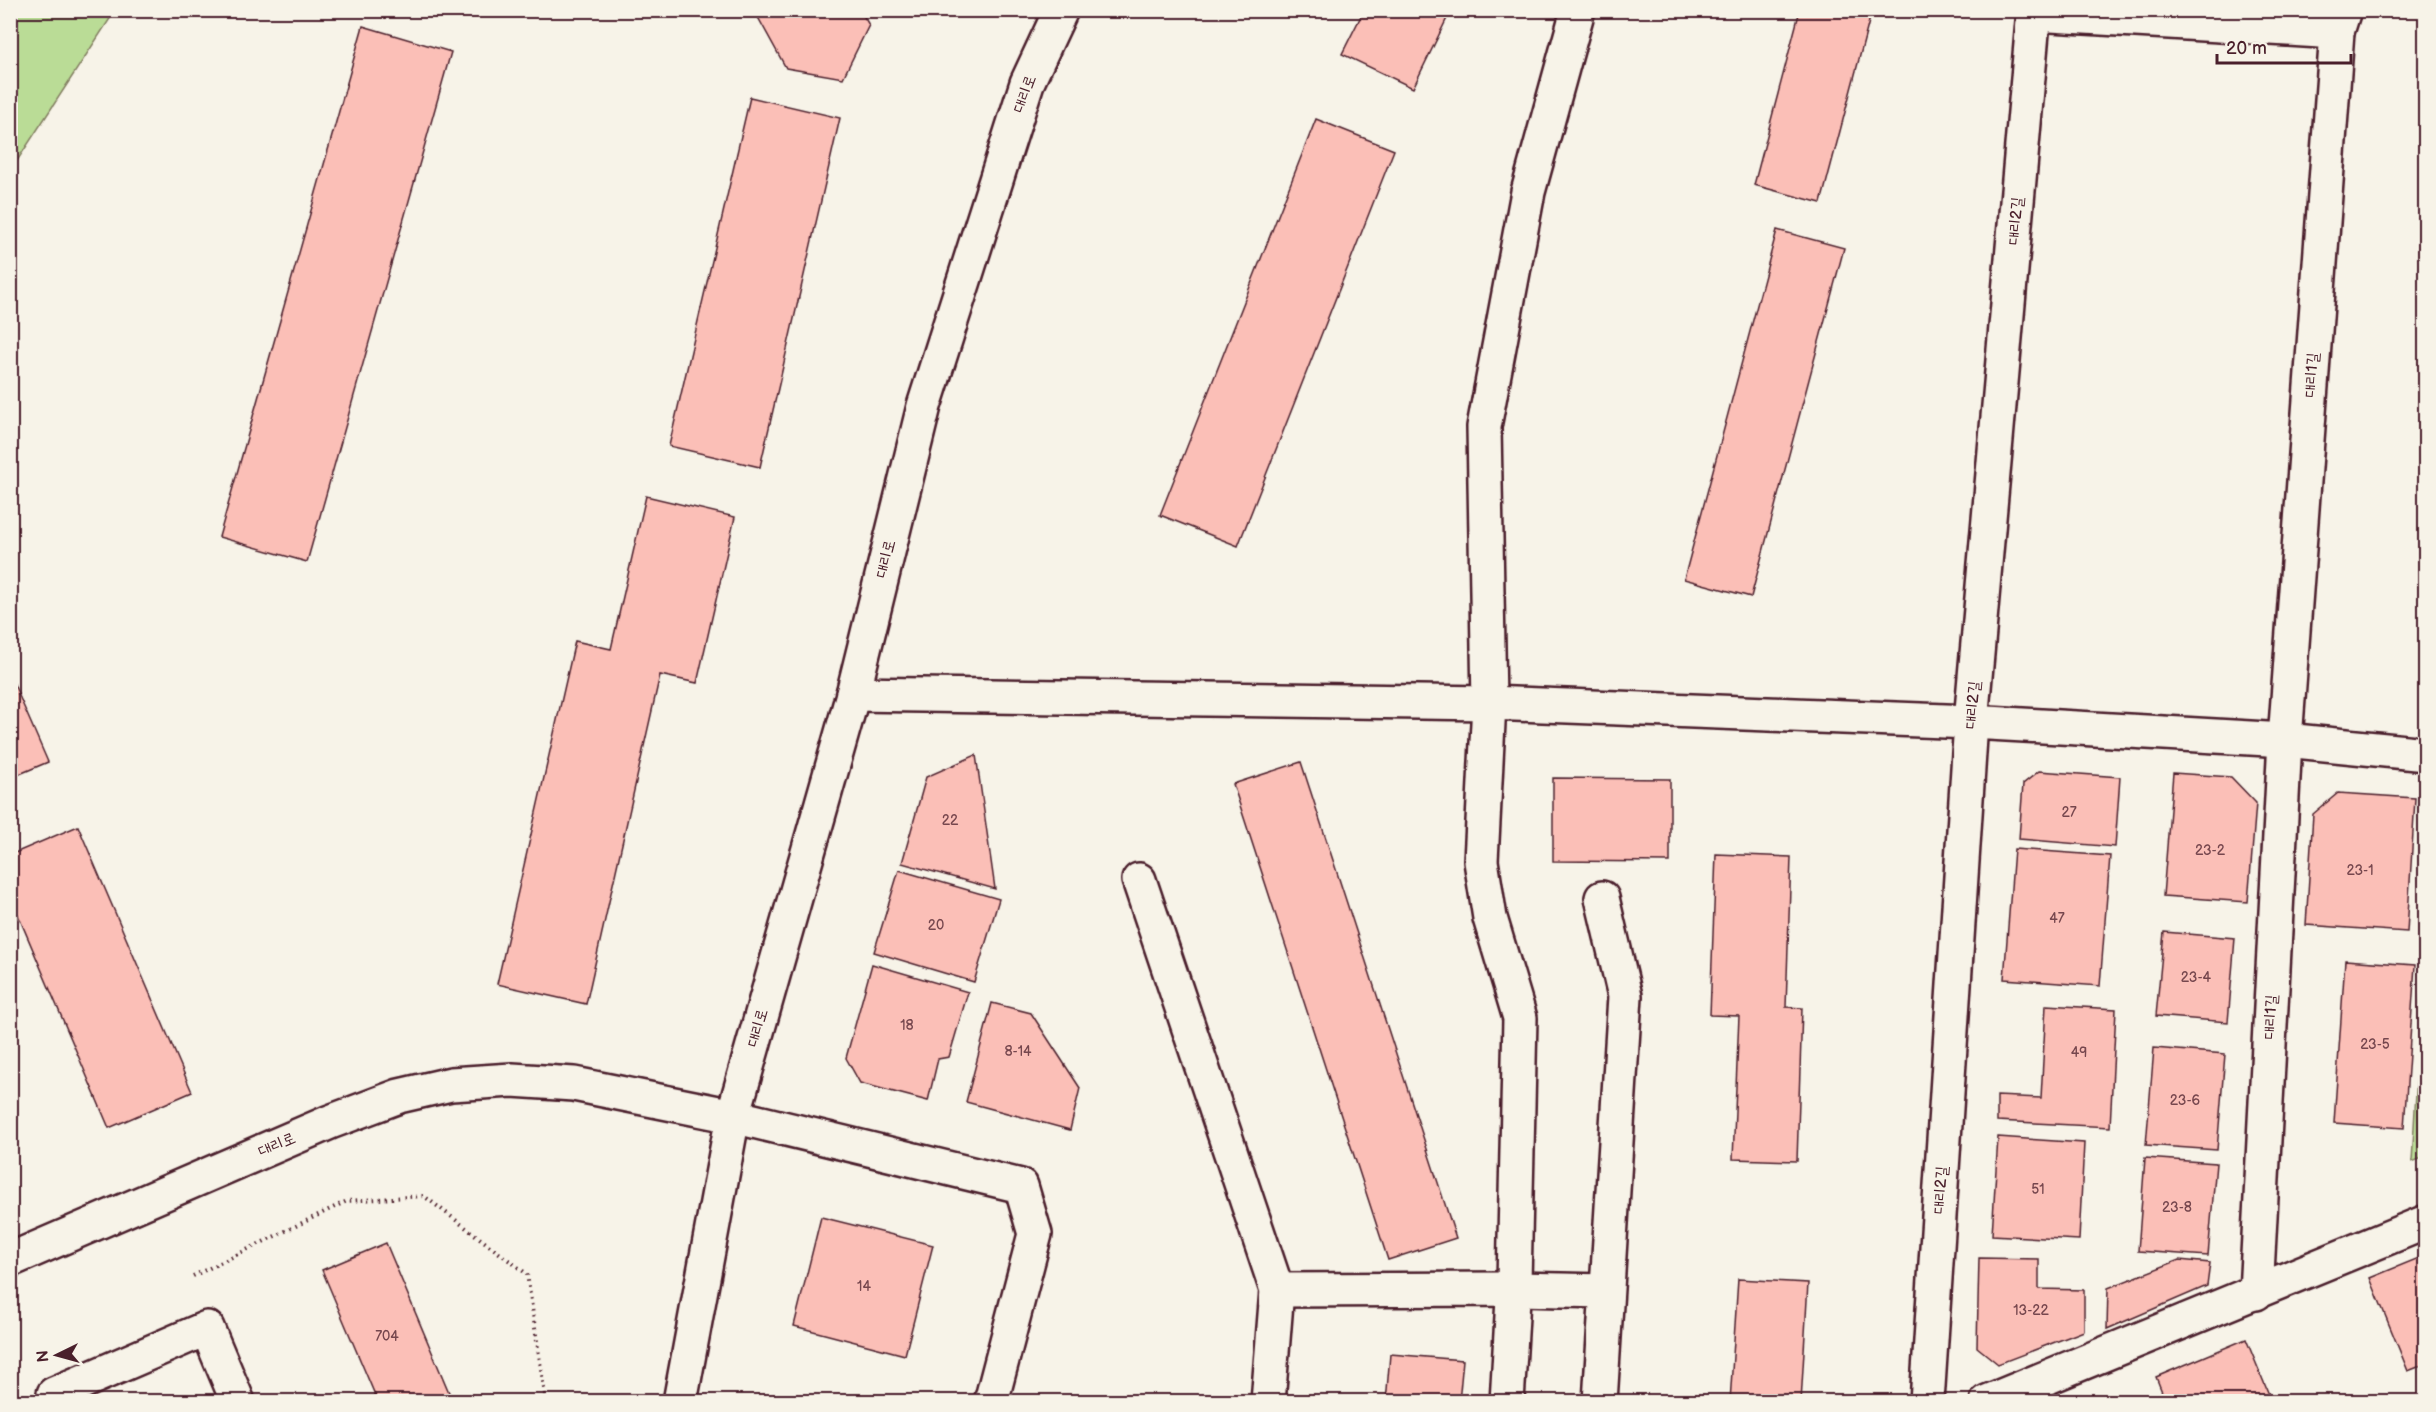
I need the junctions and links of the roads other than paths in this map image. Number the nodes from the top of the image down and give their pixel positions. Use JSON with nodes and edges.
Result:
{"nodes":[{"id":1,"x":1061,"y":10,"type":"edge"},
{"id":2,"x":1578,"y":10,"type":"edge"},
{"id":3,"x":2034,"y":12,"type":"edge"},
{"id":4,"x":2340,"y":21,"type":"edge"},
{"id":5,"x":853,"y":694,"type":"junction"},
{"id":6,"x":1489,"y":703,"type":"junction"},
{"id":7,"x":1971,"y":722,"type":"junction"},
{"id":8,"x":2285,"y":740,"type":"junction"},
{"id":9,"x":2426,"y":754,"type":"edge"},
{"id":10,"x":1139,"y":880,"type":"dead end"},
{"id":11,"x":1602,"y":898,"type":"dead end"},
{"id":12,"x":733,"y":1116,"type":"junction"},
{"id":13,"x":2426,"y":1222,"type":"edge"},
{"id":14,"x":10,"y":1260,"type":"edge"},
{"id":15,"x":1513,"y":1288,"type":"junction"},
{"id":16,"x":1277,"y":1290,"type":"junction"},
{"id":17,"x":1606,"y":1292,"type":"junction"},
{"id":18,"x":2256,"y":1293,"type":"junction"},
{"id":19,"x":57,"y":1401,"type":"edge"},
{"id":20,"x":238,"y":1401,"type":"edge"},
{"id":21,"x":680,"y":1401,"type":"edge"},
{"id":22,"x":991,"y":1401,"type":"edge"},
{"id":23,"x":1268,"y":1401,"type":"edge"},
{"id":24,"x":1507,"y":1401,"type":"edge"},
{"id":25,"x":1600,"y":1401,"type":"edge"},
{"id":26,"x":1927,"y":1401,"type":"edge"},
{"id":27,"x":1987,"y":1401,"type":"edge"}],
"edges":[{"from":1,"to":5,"type":"street","name":"대리로"},
{"from":2,"to":6,"type":"street"},
{"from":3,"to":4,"type":"street"},
{"from":3,"to":7,"type":"street","name":"대리2길"},
{"from":4,"to":8,"type":"street","name":"대리1길"},
{"from":5,"to":6,"type":"street"},
{"from":5,"to":12,"type":"street","name":"대리로"},
{"from":6,"to":7,"type":"street"},
{"from":6,"to":15,"type":"street"},
{"from":7,"to":8,"type":"street"},
{"from":7,"to":26,"type":"street","name":"대리2길"},
{"from":8,"to":9,"type":"street"},
{"from":8,"to":18,"type":"street","name":"대리1길"},
{"from":10,"to":16,"type":"street"},
{"from":11,"to":17,"type":"street"},
{"from":12,"to":14,"type":"street","name":"대리로"},
{"from":12,"to":21,"type":"street","name":"대리로"},
{"from":12,"to":22,"type":"street"},
{"from":13,"to":18,"type":"street"},
{"from":15,"to":16,"type":"street"},
{"from":15,"to":17,"type":"street"},
{"from":15,"to":24,"type":"street"},
{"from":16,"to":23,"type":"street"},
{"from":17,"to":25,"type":"street"},
{"from":18,"to":27,"type":"street"},
{"from":19,"to":20,"type":"street"}]}
